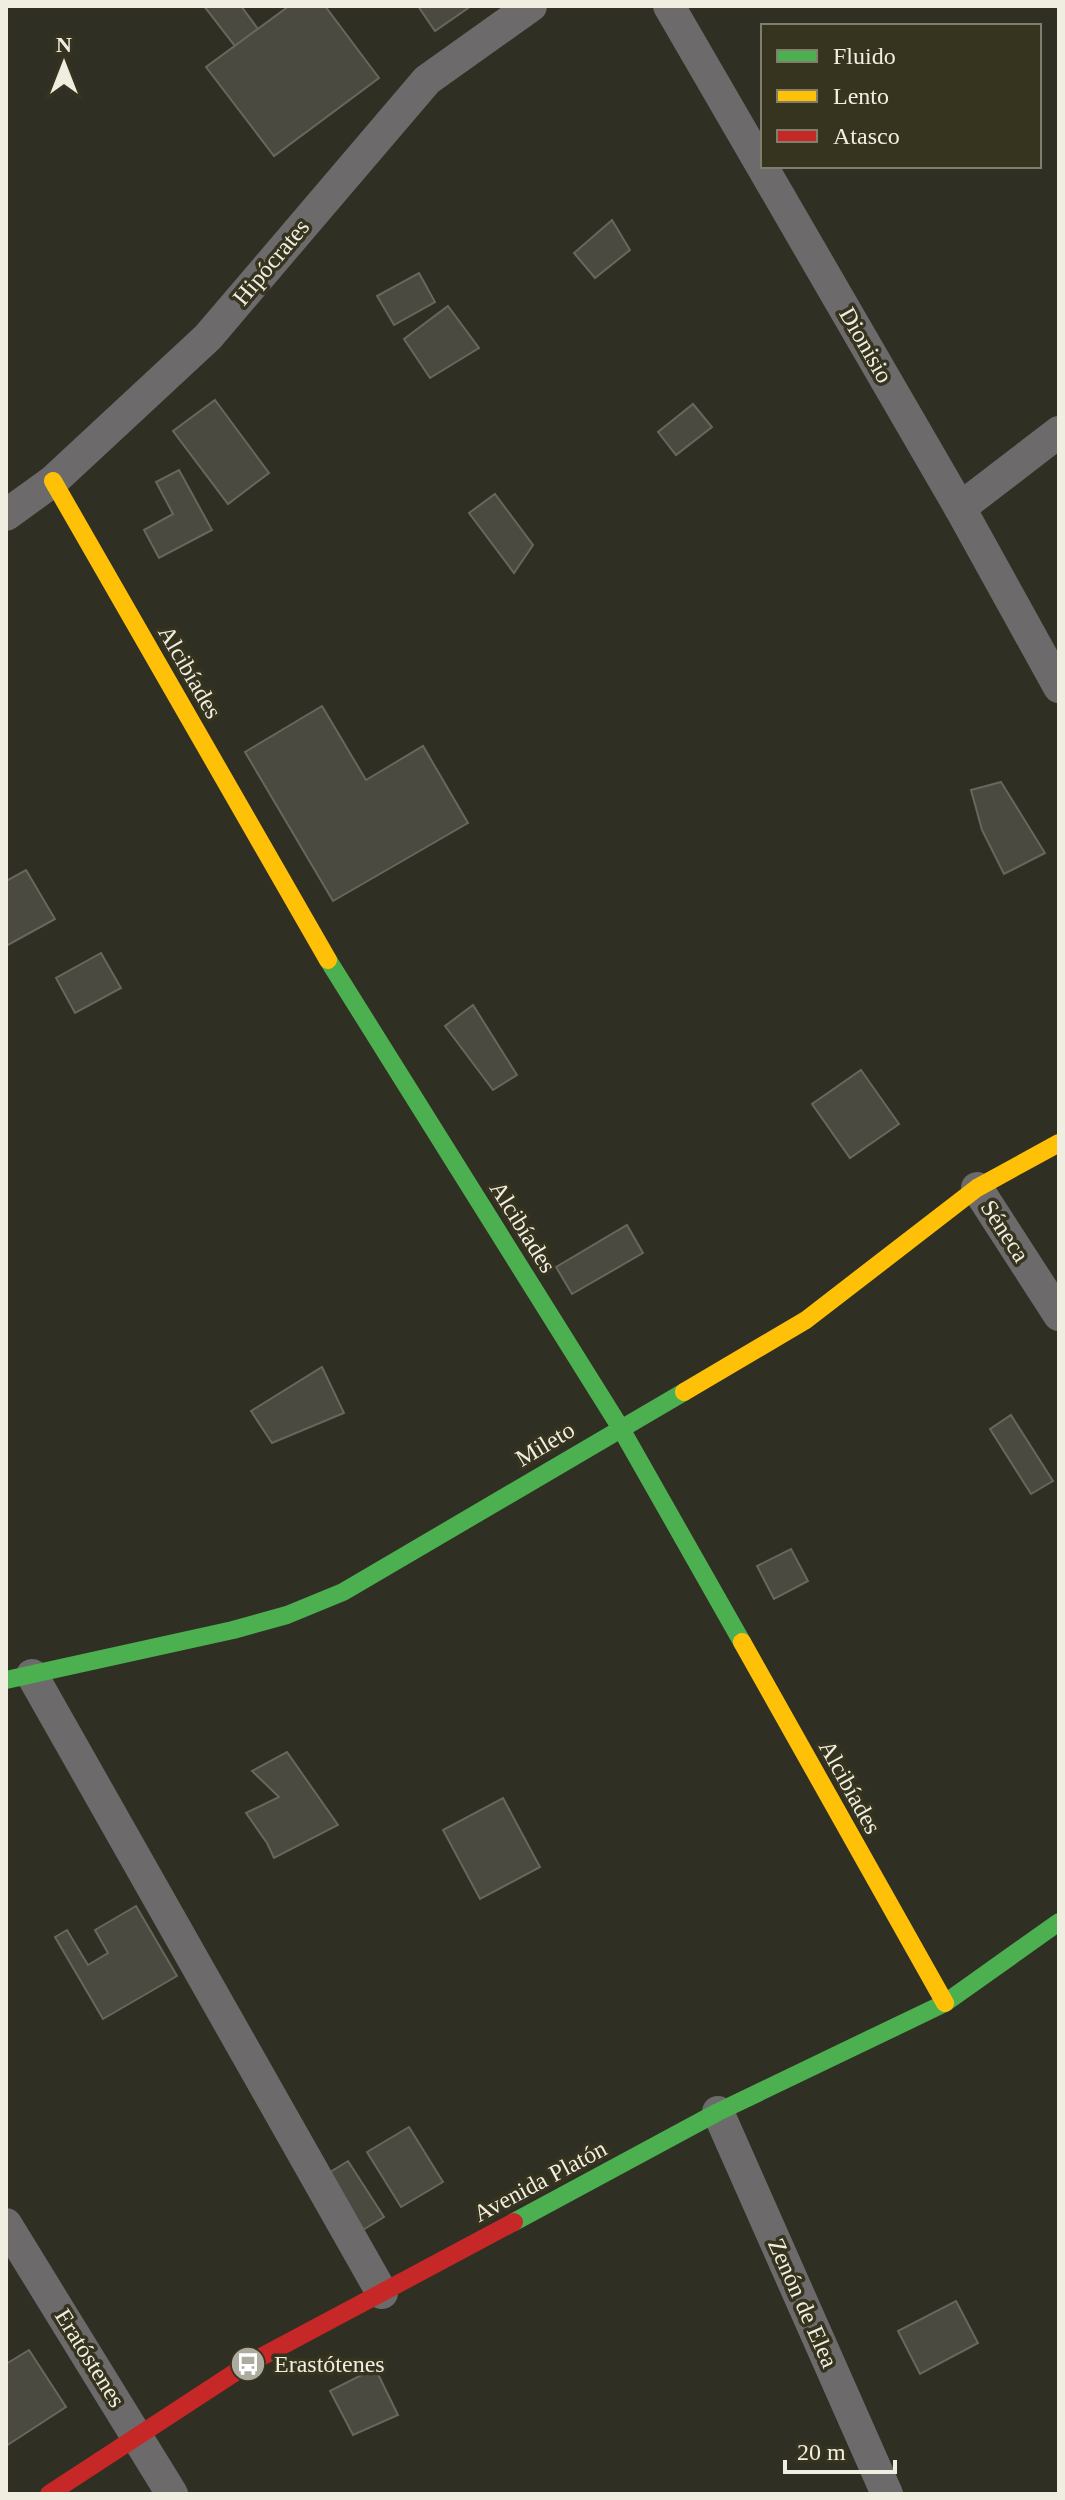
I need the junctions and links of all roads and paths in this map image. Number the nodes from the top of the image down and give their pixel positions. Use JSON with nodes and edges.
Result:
{"nodes":[{"id":1,"x":531,"y":6,"type":"edge"},
{"id":2,"x":669,"y":6,"type":"edge"},
{"id":3,"x":761,"y":165,"type":"edge"},
{"id":4,"x":763,"y":168,"type":"edge"},
{"id":5,"x":1059,"y":432,"type":"edge"},
{"id":6,"x":53,"y":481,"type":"junction"},
{"id":7,"x":960,"y":508,"type":"junction"},
{"id":8,"x":6,"y":515,"type":"edge"},
{"id":9,"x":1059,"y":687,"type":"edge"},
{"id":10,"x":1059,"y":1143,"type":"edge"},
{"id":11,"x":977,"y":1188,"type":"junction"},
{"id":12,"x":1059,"y":1315,"type":"edge"},
{"id":13,"x":620,"y":1427,"type":"junction"},
{"id":14,"x":19,"y":1677,"type":"edge"},
{"id":15,"x":1059,"y":1922,"type":"edge"},
{"id":16,"x":945,"y":2003,"type":"junction"},
{"id":17,"x":718,"y":2112,"type":"junction"},
{"id":18,"x":6,"y":2224,"type":"edge"},
{"id":19,"x":382,"y":2293,"type":"junction"},
{"id":20,"x":138,"y":2435,"type":"junction"},
{"id":21,"x":49,"y":2494,"type":"edge"},
{"id":22,"x":172,"y":2494,"type":"edge"},
{"id":23,"x":887,"y":2494,"type":"edge"}],
"edges":[{"from":1,"to":6,"type":"street","name":"Hipócrates"},
{"from":2,"to":3,"type":"street","name":"Dionisio"},
{"from":4,"to":7,"type":"street","name":"Dionisio"},
{"from":5,"to":7,"type":"street"},
{"from":6,"to":8,"type":"street","name":"Hipócrates"},
{"from":6,"to":13,"type":"street","name":"Alcibíades"},
{"from":7,"to":9,"type":"street","name":"Dionisio"},
{"from":10,"to":11,"type":"street","name":"Mileto"},
{"from":11,"to":12,"type":"street","name":"Séneca"},
{"from":11,"to":13,"type":"street","name":"Mileto"},
{"from":13,"to":14,"type":"street","name":"Mileto"},
{"from":13,"to":16,"type":"street","name":"Alcibíades"},
{"from":14,"to":19,"type":"street"},
{"from":15,"to":16,"type":"street","name":"Avenida Platón"},
{"from":16,"to":17,"type":"street","name":"Avenida Platón"},
{"from":17,"to":19,"type":"street","name":"Avenida Platón"},
{"from":17,"to":23,"type":"street","name":"Zenón de Elea"},
{"from":18,"to":20,"type":"street","name":"Eratóstenes"},
{"from":19,"to":20,"type":"street","name":"Avenida Platón"},
{"from":20,"to":21,"type":"street","name":"Avenida Platón"},
{"from":20,"to":22,"type":"street","name":"Eratóstenes"}]}
